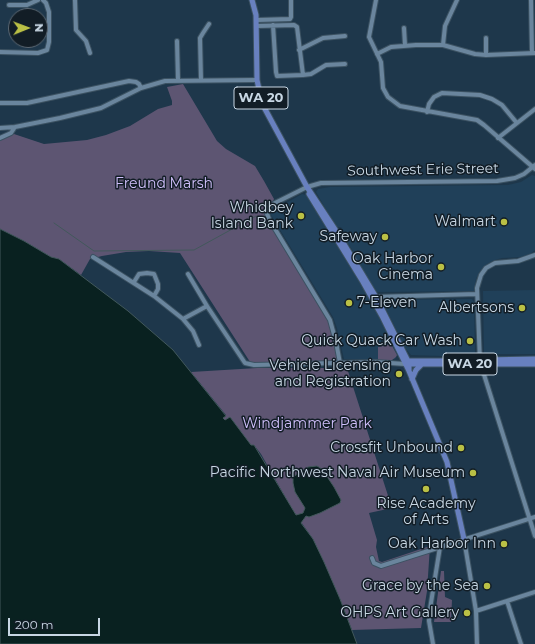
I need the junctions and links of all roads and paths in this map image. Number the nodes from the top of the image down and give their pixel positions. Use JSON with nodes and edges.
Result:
{"nodes":[{"id":1,"x":38,"y":0,"type":"edge"},
{"id":2,"x":43,"y":0,"type":"edge"},
{"id":3,"x":75,"y":0,"type":"edge"},
{"id":4,"x":252,"y":0,"type":"edge"},
{"id":5,"x":291,"y":0,"type":"edge"},
{"id":6,"x":376,"y":0,"type":"edge"},
{"id":7,"x":457,"y":0,"type":"edge"},
{"id":8,"x":531,"y":0,"type":"edge"},
{"id":9,"x":9,"y":5,"type":"dead end"},
{"id":10,"x":257,"y":23,"type":"junction"},
{"id":11,"x":210,"y":24,"type":"dead end"},
{"id":12,"x":273,"y":25,"type":"junction"},
{"id":13,"x":404,"y":28,"type":"dead end"},
{"id":14,"x":345,"y":36,"type":"dead end"},
{"id":15,"x":486,"y":38,"type":"dead end"},
{"id":16,"x":177,"y":41,"type":"dead end"},
{"id":17,"x":443,"y":45,"type":"junction"},
{"id":18,"x":405,"y":46,"type":"junction"},
{"id":19,"x":299,"y":50,"type":"junction"},
{"id":20,"x":0,"y":52,"type":"edge"},
{"id":21,"x":90,"y":53,"type":"dead end"},
{"id":22,"x":534,"y":53,"type":"edge"},
{"id":23,"x":377,"y":54,"type":"junction"},
{"id":24,"x":486,"y":55,"type":"junction"},
{"id":25,"x":345,"y":64,"type":"dead end"},
{"id":26,"x":303,"y":76,"type":"junction"},
{"id":27,"x":178,"y":80,"type":"junction"},
{"id":28,"x":201,"y":80,"type":"junction"},
{"id":29,"x":257,"y":80,"type":"junction"},
{"id":30,"x":140,"y":89,"type":"junction"},
{"id":31,"x":0,"y":103,"type":"edge"},
{"id":32,"x":535,"y":109,"type":"edge"},
{"id":33,"x":427,"y":112,"type":"junction"},
{"id":34,"x":516,"y":122,"type":"junction"},
{"id":35,"x":15,"y":127,"type":"junction"},
{"id":36,"x":0,"y":128,"type":"edge"},
{"id":37,"x":0,"y":138,"type":"edge"},
{"id":38,"x":498,"y":138,"type":"junction"},
{"id":39,"x":534,"y":167,"type":"edge"},
{"id":40,"x":307,"y":187,"type":"junction"},
{"id":41,"x":535,"y":255,"type":"edge"},
{"id":42,"x":93,"y":258,"type":"dead end"},
{"id":43,"x":188,"y":274,"type":"dead end"},
{"id":44,"x":134,"y":282,"type":"junction"},
{"id":45,"x":477,"y":294,"type":"junction"},
{"id":46,"x":370,"y":295,"type":"junction"},
{"id":47,"x":154,"y":296,"type":"junction"},
{"id":48,"x":376,"y":297,"type":"junction"},
{"id":49,"x":207,"y":306,"type":"junction"},
{"id":50,"x":183,"y":319,"type":"junction"},
{"id":51,"x":199,"y":345,"type":"dead end"},
{"id":52,"x":535,"y":359,"type":"edge"},
{"id":53,"x":406,"y":362,"type":"junction"},
{"id":54,"x":480,"y":362,"type":"junction"},
{"id":55,"x":340,"y":363,"type":"junction"},
{"id":56,"x":422,"y":364,"type":"junction"},
{"id":57,"x":535,"y":364,"type":"edge"},
{"id":58,"x":412,"y":379,"type":"junction"},
{"id":59,"x":535,"y":517,"type":"edge"},
{"id":60,"x":530,"y":518,"type":"junction"},
{"id":61,"x":535,"y":536,"type":"edge"},
{"id":62,"x":464,"y":539,"type":"junction"},
{"id":63,"x":440,"y":547,"type":"junction"},
{"id":64,"x":372,"y":558,"type":"dead end"},
{"id":65,"x":535,"y":592,"type":"edge"},
{"id":66,"x":507,"y":601,"type":"junction"},
{"id":67,"x":476,"y":610,"type":"junction"},
{"id":68,"x":433,"y":644,"type":"edge"},
{"id":69,"x":477,"y":644,"type":"edge"},
{"id":70,"x":521,"y":644,"type":"edge"}],
"edges":[{"from":1,"to":9,"type":"street"},
{"from":2,"to":20,"type":"street"},
{"from":3,"to":21,"type":"street"},
{"from":4,"to":10,"type":"main road","number":"WA 20"},
{"from":5,"to":10,"type":"street"},
{"from":6,"to":23,"type":"street"},
{"from":7,"to":17,"type":"street"},
{"from":8,"to":22,"type":"street"},
{"from":10,"to":12,"type":"street"},
{"from":10,"to":29,"type":"main road","number":"WA 20"},
{"from":11,"to":28,"type":"street"},
{"from":12,"to":19,"type":"street"},
{"from":12,"to":26,"type":"street"},
{"from":13,"to":18,"type":"street"},
{"from":14,"to":19,"type":"street"},
{"from":15,"to":24,"type":"street"},
{"from":16,"to":27,"type":"street"},
{"from":17,"to":18,"type":"street"},
{"from":17,"to":24,"type":"street"},
{"from":18,"to":23,"type":"street"},
{"from":19,"to":26,"type":"street"},
{"from":22,"to":24,"type":"street"},
{"from":23,"to":33,"type":"street"},
{"from":25,"to":26,"type":"street"},
{"from":27,"to":28,"type":"street"},
{"from":27,"to":30,"type":"street"},
{"from":28,"to":29,"type":"street"},
{"from":29,"to":40,"type":"main road","number":"WA 20"},
{"from":30,"to":31,"type":"street"},
{"from":30,"to":35,"type":"street"},
{"from":32,"to":34,"type":"street"},
{"from":33,"to":34,"type":"street"},
{"from":33,"to":38,"type":"street"},
{"from":34,"to":38,"type":"street"},
{"from":35,"to":36,"type":"street"},
{"from":35,"to":37,"type":"street"},
{"from":38,"to":39,"type":"street"},
{"from":39,"to":40,"type":"street","name":"Southwest Erie Street"},
{"from":40,"to":46,"type":"main road","number":"WA 20"},
{"from":40,"to":48,"type":"main road","number":"WA 20"},
{"from":40,"to":55,"type":"street","name":"Southwest Erie Street"},
{"from":41,"to":45,"type":"street"},
{"from":42,"to":44,"type":"street"},
{"from":43,"to":49,"type":"street"},
{"from":44,"to":47,"type":"street"},
{"from":44,"to":47,"type":"street"},
{"from":45,"to":48,"type":"street"},
{"from":45,"to":54,"type":"street"},
{"from":46,"to":48,"type":"street"},
{"from":46,"to":53,"type":"main road","number":"WA 20"},
{"from":47,"to":50,"type":"street"},
{"from":48,"to":53,"type":"main road","number":"WA 20"},
{"from":49,"to":50,"type":"street"},
{"from":49,"to":55,"type":"street"},
{"from":50,"to":51,"type":"street"},
{"from":52,"to":54,"type":"main road","number":"WA 20"},
{"from":53,"to":54,"type":"main road","number":"WA 20"},
{"from":53,"to":55,"type":"street"},
{"from":53,"to":56,"type":"main road","number":"WA 20"},
{"from":53,"to":58,"type":"main road"},
{"from":54,"to":56,"type":"main road","number":"WA 20"},
{"from":54,"to":57,"type":"main road","number":"WA 20"},
{"from":54,"to":60,"type":"street"},
{"from":56,"to":58,"type":"main road"},
{"from":58,"to":62,"type":"main road"},
{"from":59,"to":60,"type":"street"},
{"from":60,"to":61,"type":"street"},
{"from":60,"to":62,"type":"street"},
{"from":62,"to":63,"type":"street"},
{"from":62,"to":67,"type":"street"},
{"from":63,"to":64,"type":"street"},
{"from":63,"to":68,"type":"street"},
{"from":65,"to":66,"type":"street"},
{"from":66,"to":67,"type":"street"},
{"from":66,"to":70,"type":"street"},
{"from":67,"to":69,"type":"street"}]}
